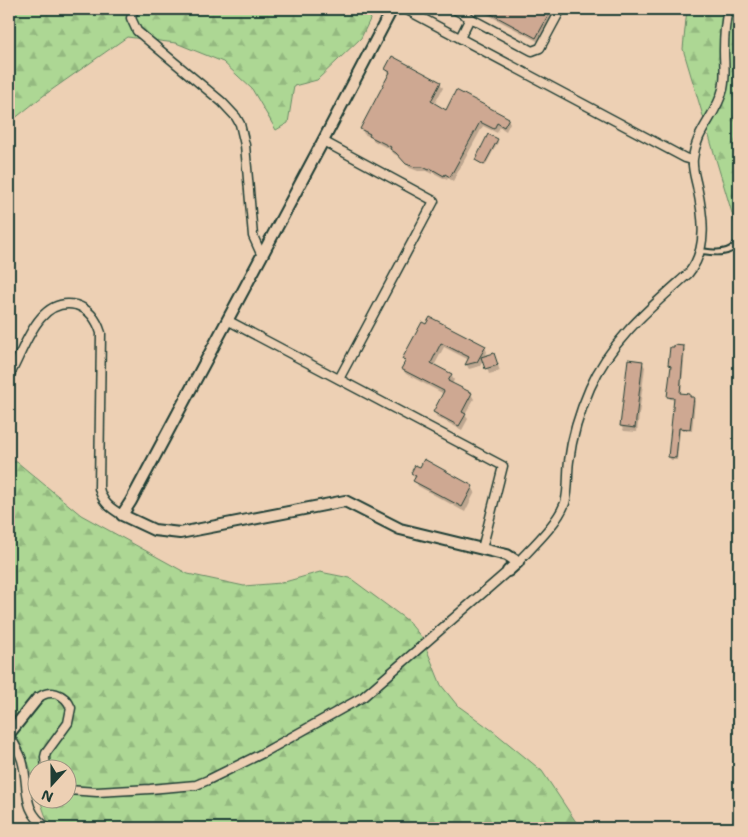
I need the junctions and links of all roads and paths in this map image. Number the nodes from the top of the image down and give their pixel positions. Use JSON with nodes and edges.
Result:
{"nodes":[{"id":1,"x":134,"y":9,"type":"edge"},
{"id":2,"x":392,"y":9,"type":"edge"},
{"id":3,"x":405,"y":9,"type":"edge"},
{"id":4,"x":454,"y":9,"type":"edge"},
{"id":5,"x":561,"y":9,"type":"edge"},
{"id":6,"x":728,"y":9,"type":"edge"},
{"id":7,"x":470,"y":18,"type":"junction"},
{"id":8,"x":460,"y":38,"type":"junction"},
{"id":9,"x":323,"y":141,"type":"junction"},
{"id":10,"x":692,"y":160,"type":"junction"},
{"id":11,"x":739,"y":242,"type":"edge"},
{"id":12,"x":701,"y":251,"type":"junction"},
{"id":13,"x":262,"y":256,"type":"junction"},
{"id":14,"x":227,"y":320,"type":"junction"},
{"id":15,"x":9,"y":376,"type":"edge"},
{"id":16,"x":338,"y":379,"type":"junction"},
{"id":17,"x":122,"y":516,"type":"junction"},
{"id":18,"x":482,"y":549,"type":"junction"},
{"id":19,"x":518,"y":562,"type":"junction"},
{"id":20,"x":508,"y":571,"type":"joint"},
{"id":21,"x":36,"y":699,"type":"joint"},
{"id":22,"x":9,"y":735,"type":"edge"},
{"id":23,"x":45,"y":760,"type":"edge"},
{"id":24,"x":78,"y":791,"type":"edge"},
{"id":25,"x":48,"y":828,"type":"edge"}],
"edges":[{"from":1,"to":13,"type":"street"},
{"from":2,"to":9,"type":"street"},
{"from":3,"to":8,"type":"street"},
{"from":4,"to":7,"type":"street"},
{"from":5,"to":7,"type":"street"},
{"from":6,"to":10,"type":"street"},
{"from":7,"to":8,"type":"street"},
{"from":8,"to":10,"type":"street"},
{"from":9,"to":13,"type":"street"},
{"from":9,"to":16,"type":"street"},
{"from":10,"to":12,"type":"street"},
{"from":11,"to":12,"type":"lane"},
{"from":12,"to":19,"type":"street"},
{"from":13,"to":14,"type":"street"},
{"from":14,"to":16,"type":"street"},
{"from":14,"to":17,"type":"street"},
{"from":15,"to":17,"type":"street"},
{"from":16,"to":18,"type":"street"},
{"from":17,"to":18,"type":"street"},
{"from":18,"to":19,"type":"street"},
{"from":19,"to":20,"type":"street"},
{"from":20,"to":24,"type":"street"},
{"from":21,"to":22,"type":"street"},
{"from":21,"to":23,"type":"street"},
{"from":22,"to":25,"type":"street"}]}
